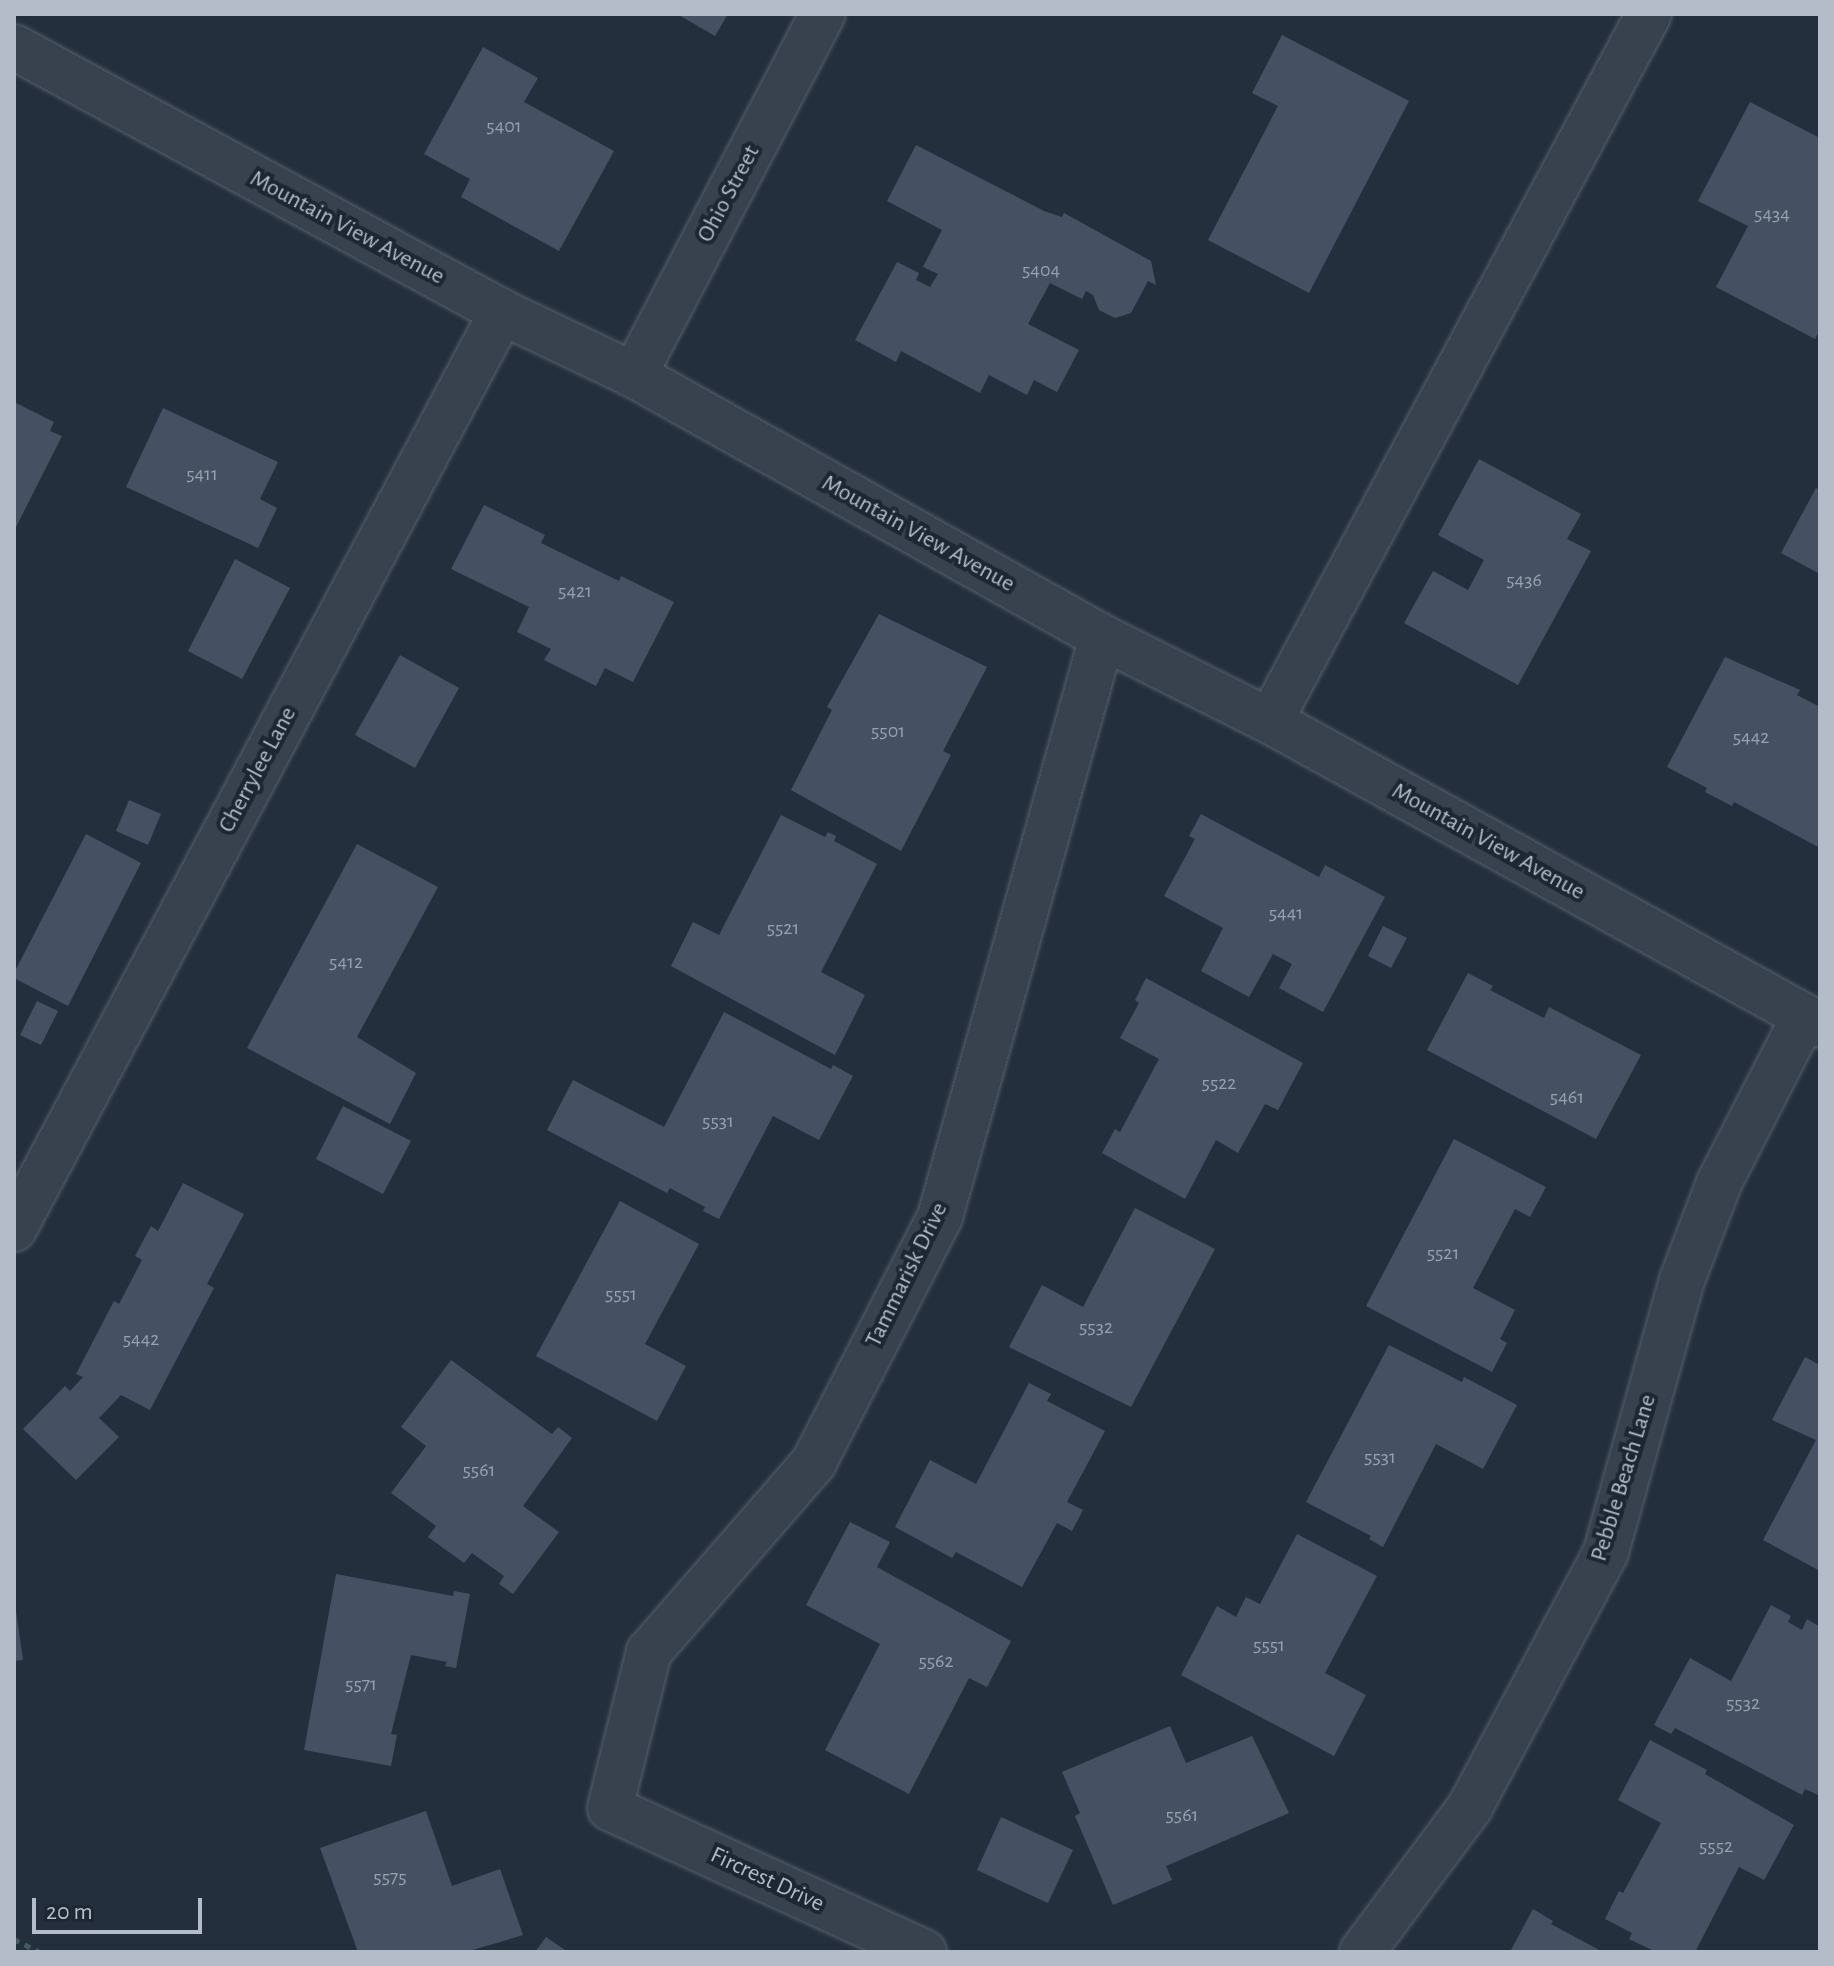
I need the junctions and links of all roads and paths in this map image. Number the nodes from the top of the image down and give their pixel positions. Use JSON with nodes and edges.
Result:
{"nodes":[{"id":1,"x":823,"y":14,"type":"edge"},
{"id":2,"x":1649,"y":14,"type":"edge"},
{"id":3,"x":17,"y":56,"type":"edge"},
{"id":4,"x":502,"y":312,"type":"junction"},
{"id":5,"x":634,"y":375,"type":"junction"},
{"id":6,"x":1102,"y":637,"type":"junction"},
{"id":7,"x":1270,"y":721,"type":"junction"},
{"id":8,"x":1812,"y":1021,"type":"edge"},
{"id":9,"x":14,"y":1229,"type":"edge"},
{"id":10,"x":610,"y":1808,"type":"joint"},
{"id":11,"x":14,"y":1939,"type":"edge"},
{"id":12,"x":39,"y":1952,"type":"edge"},
{"id":13,"x":924,"y":1952,"type":"edge"},
{"id":14,"x":1362,"y":1952,"type":"edge"}],
"edges":[{"from":1,"to":5,"type":"street","name":"Ohio Street"},
{"from":2,"to":7,"type":"street"},
{"from":3,"to":4,"type":"street","name":"Mountain View Avenue"},
{"from":4,"to":5,"type":"street","name":"Mountain View Avenue"},
{"from":4,"to":9,"type":"street","name":"Cherrylee Lane"},
{"from":5,"to":6,"type":"street","name":"Mountain View Avenue"},
{"from":6,"to":7,"type":"street","name":"Mountain View Avenue"},
{"from":6,"to":10,"type":"street","name":"Tammarisk Drive"},
{"from":7,"to":8,"type":"street","name":"Mountain View Avenue"},
{"from":8,"to":14,"type":"street","name":"Pebble Beach Lane"},
{"from":10,"to":13,"type":"street","name":"Fircrest Drive"},
{"from":11,"to":12,"type":"path"}]}
